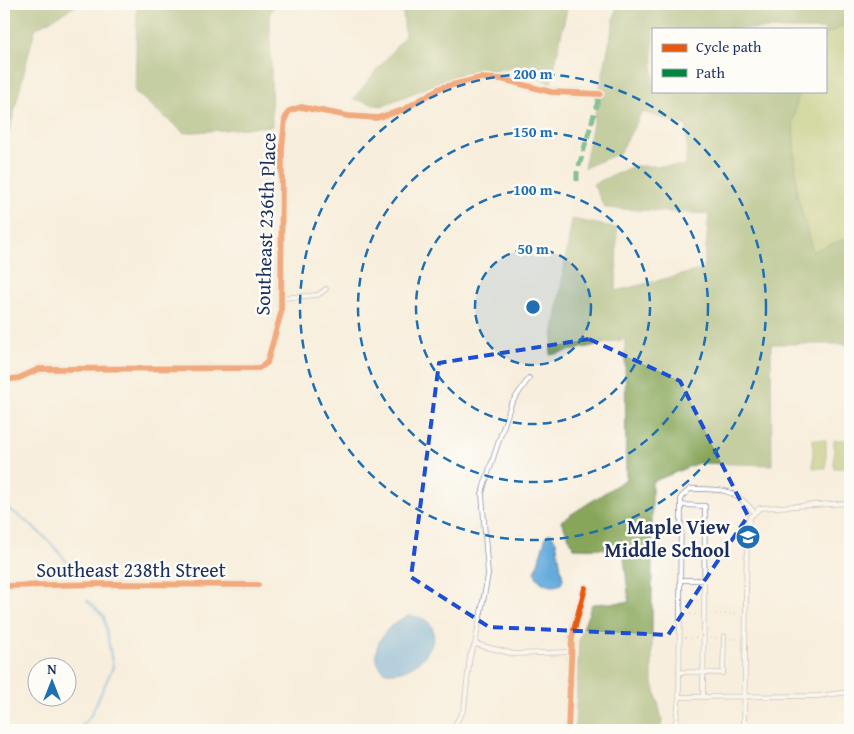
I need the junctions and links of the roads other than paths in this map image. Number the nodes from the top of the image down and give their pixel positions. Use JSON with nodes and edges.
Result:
{"nodes":[{"id":1,"x":600,"y":94,"type":"dead end"},
{"id":2,"x":326,"y":289,"type":"dead end"},
{"id":3,"x":282,"y":298,"type":"junction"},
{"id":4,"x":529,"y":378,"type":"dead end"},
{"id":5,"x":4,"y":380,"type":"edge"},
{"id":6,"x":850,"y":503,"type":"edge"},
{"id":7,"x":681,"y":505,"type":"junction"},
{"id":8,"x":754,"y":512,"type":"junction"},
{"id":9,"x":680,"y":580,"type":"junction"},
{"id":10,"x":704,"y":580,"type":"junction"},
{"id":11,"x":258,"y":585,"type":"dead end"},
{"id":12,"x":4,"y":586,"type":"edge"},
{"id":13,"x":585,"y":588,"type":"dead end"},
{"id":14,"x":724,"y":637,"type":"road end"},
{"id":15,"x":475,"y":644,"type":"junction"},
{"id":16,"x":570,"y":652,"type":"junction"},
{"id":17,"x":679,"y":672,"type":"junction"},
{"id":18,"x":703,"y":672,"type":"junction"},
{"id":19,"x":850,"y":692,"type":"edge"},
{"id":20,"x":744,"y":696,"type":"junction"},
{"id":21,"x":679,"y":697,"type":"junction"},
{"id":22,"x":703,"y":697,"type":"junction"},
{"id":23,"x":452,"y":730,"type":"edge"},
{"id":24,"x":568,"y":730,"type":"edge"},
{"id":25,"x":675,"y":730,"type":"edge"},
{"id":26,"x":744,"y":730,"type":"edge"}],
"edges":[{"from":1,"to":3,"type":"street","name":"Southeast 236th Place"},
{"from":2,"to":3,"type":"lane"},
{"from":3,"to":5,"type":"street","name":"Southeast 236th Place"},
{"from":4,"to":15,"type":"lane"},
{"from":6,"to":8,"type":"lane"},
{"from":7,"to":8,"type":"lane"},
{"from":7,"to":9,"type":"lane"},
{"from":7,"to":10,"type":"lane"},
{"from":8,"to":20,"type":"lane"},
{"from":9,"to":10,"type":"lane"},
{"from":9,"to":17,"type":"lane"},
{"from":10,"to":18,"type":"lane"},
{"from":11,"to":12,"type":"street","name":"Southeast 238th Street"},
{"from":13,"to":16,"type":"street"},
{"from":14,"to":18,"type":"lane"},
{"from":15,"to":16,"type":"lane"},
{"from":15,"to":23,"type":"lane"},
{"from":16,"to":24,"type":"street"},
{"from":17,"to":18,"type":"lane"},
{"from":17,"to":21,"type":"lane"},
{"from":18,"to":22,"type":"lane"},
{"from":19,"to":20,"type":"lane"},
{"from":20,"to":22,"type":"lane"},
{"from":20,"to":26,"type":"lane"},
{"from":21,"to":22,"type":"lane"},
{"from":21,"to":25,"type":"lane"}]}
